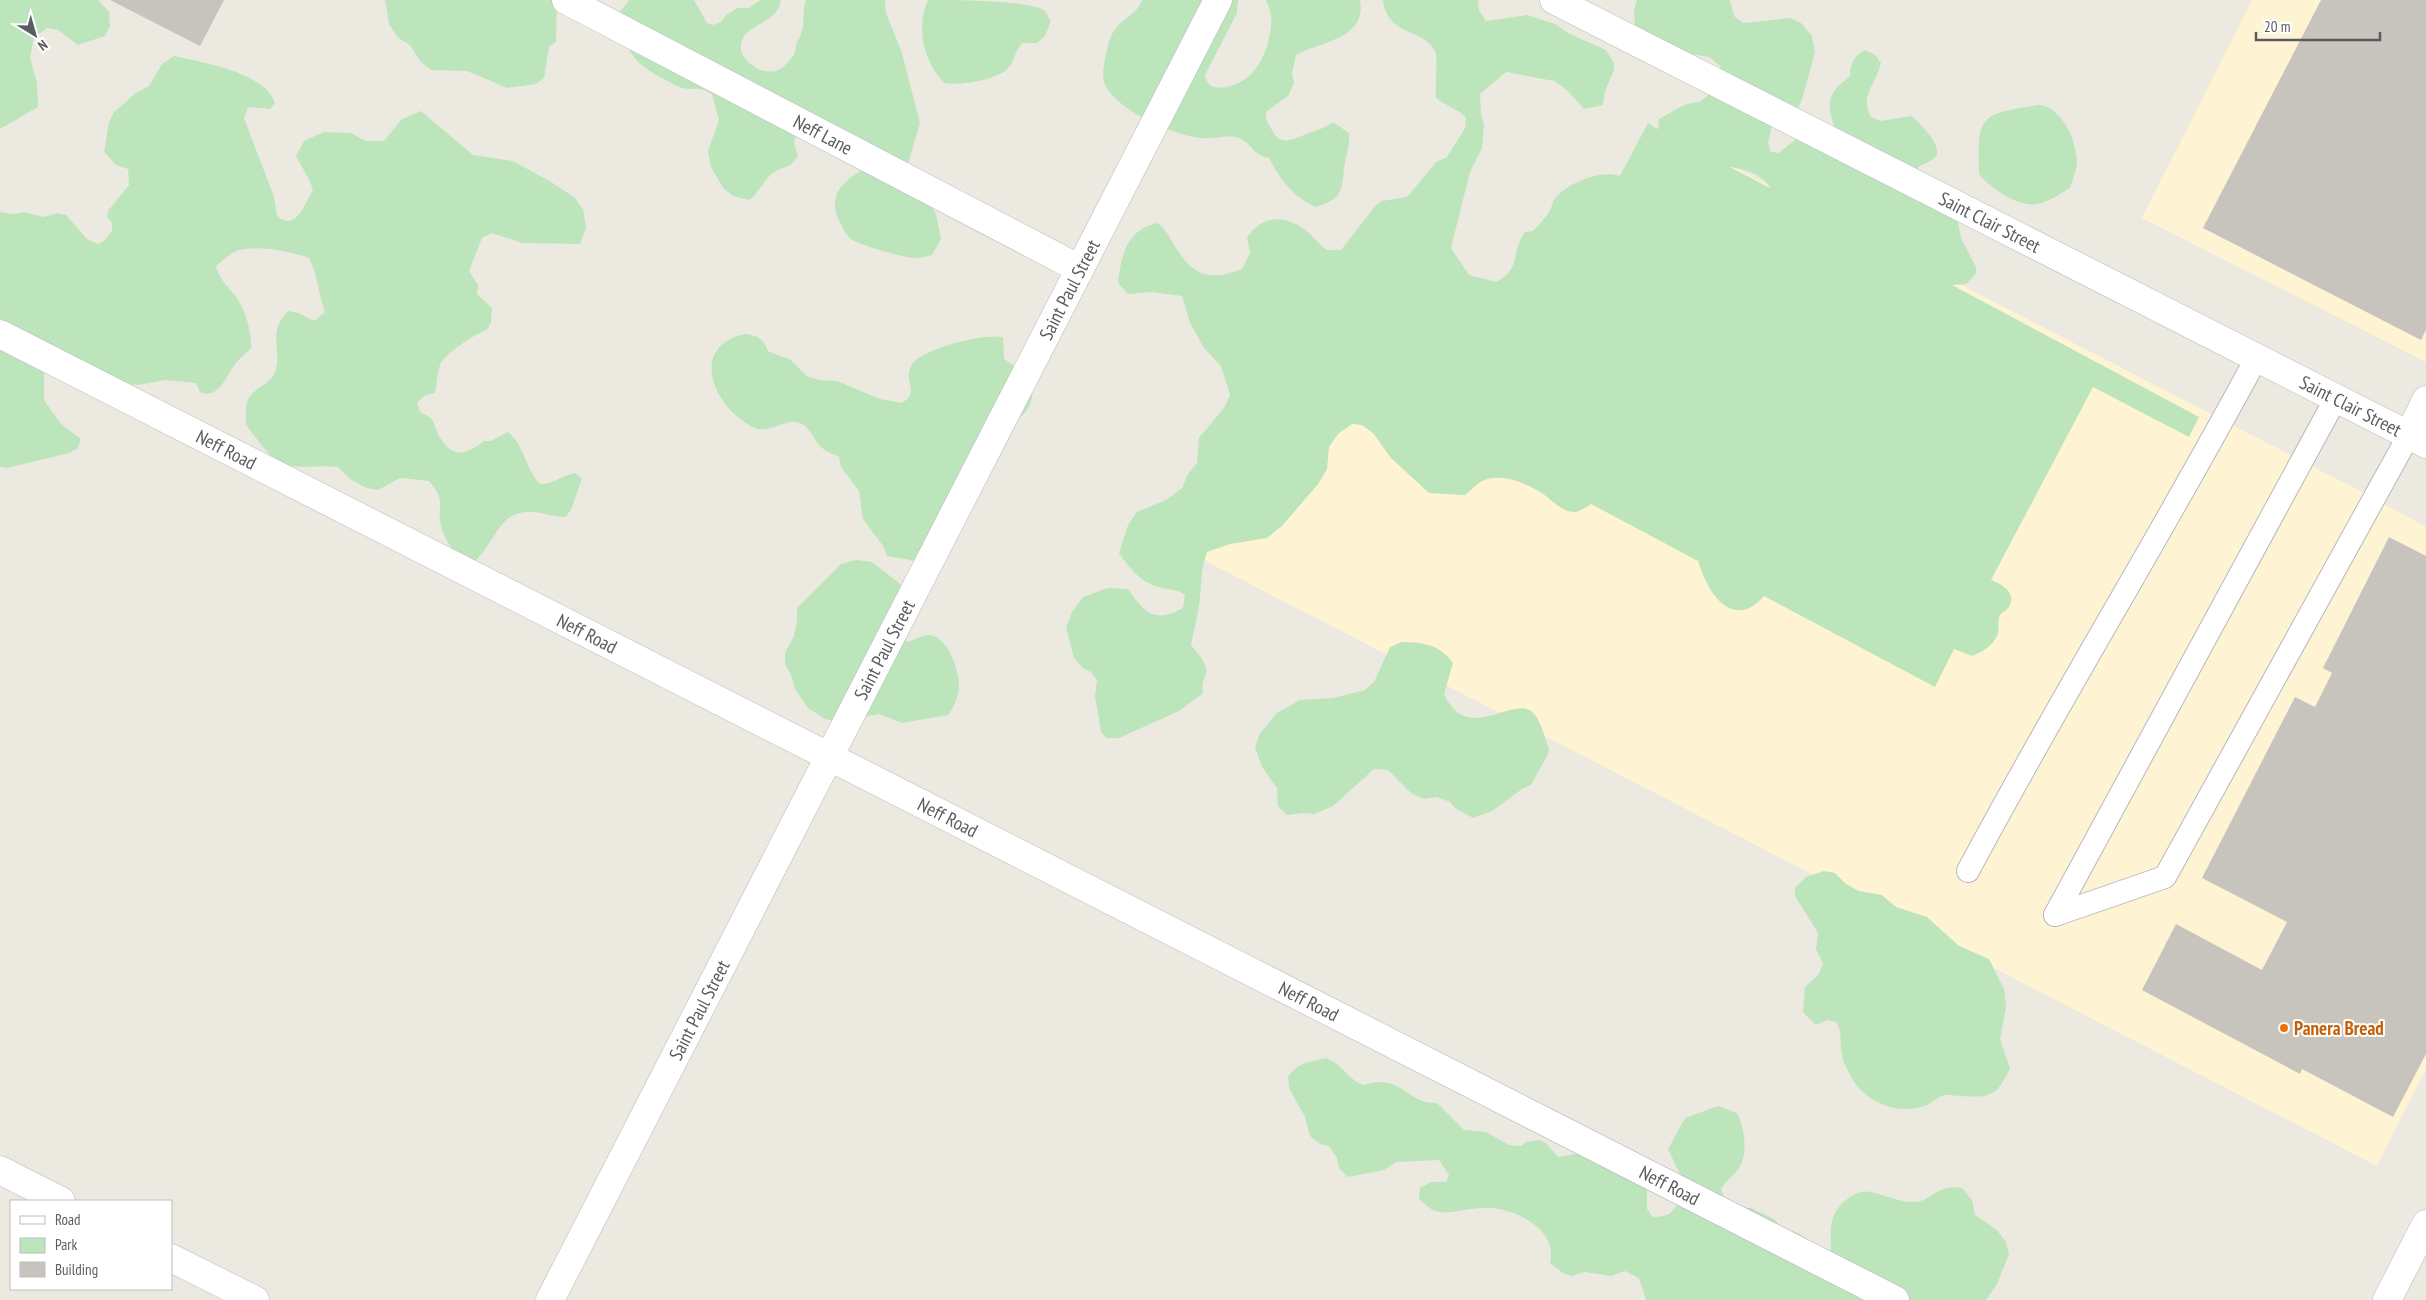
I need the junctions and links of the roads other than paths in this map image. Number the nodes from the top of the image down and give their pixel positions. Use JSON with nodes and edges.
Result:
{"nodes":[{"id":1,"x":566,"y":0,"type":"edge"},
{"id":2,"x":1218,"y":0,"type":"edge"},
{"id":3,"x":1554,"y":0,"type":"edge"},
{"id":4,"x":1080,"y":269,"type":"junction"},
{"id":5,"x":0,"y":334,"type":"edge"},
{"id":6,"x":2257,"y":358,"type":"junction"},
{"id":7,"x":2336,"y":398,"type":"junction"},
{"id":8,"x":2426,"y":400,"type":"edge"},
{"id":9,"x":2417,"y":439,"type":"edge"},
{"id":10,"x":829,"y":757,"type":"junction"},
{"id":11,"x":1968,"y":871,"type":"dead end"},
{"id":12,"x":0,"y":1170,"type":"edge"},
{"id":13,"x":59,"y":1200,"type":"edge"},
{"id":14,"x":2426,"y":1224,"type":"edge"},
{"id":15,"x":172,"y":1258,"type":"edge"},
{"id":16,"x":255,"y":1300,"type":"edge"},
{"id":17,"x":550,"y":1300,"type":"edge"},
{"id":18,"x":1895,"y":1300,"type":"edge"},
{"id":19,"x":2387,"y":1300,"type":"edge"}],
"edges":[{"from":1,"to":4,"type":"street","name":"Neff Lane"},
{"from":2,"to":4,"type":"street","name":"Saint Paul Street"},
{"from":3,"to":6,"type":"street","name":"Saint Clair Street"},
{"from":4,"to":10,"type":"street","name":"Saint Paul Street"},
{"from":5,"to":10,"type":"street","name":"Neff Road"},
{"from":6,"to":7,"type":"street","name":"Saint Clair Street"},
{"from":6,"to":11,"type":"lane"},
{"from":7,"to":9,"type":"street","name":"Saint Clair Street"},
{"from":7,"to":9,"type":"lane"},
{"from":8,"to":9,"type":"street"},
{"from":10,"to":17,"type":"street","name":"Saint Paul Street"},
{"from":10,"to":18,"type":"street","name":"Neff Road"},
{"from":12,"to":13,"type":"street"},
{"from":14,"to":19,"type":"street"},
{"from":15,"to":16,"type":"street"}]}
